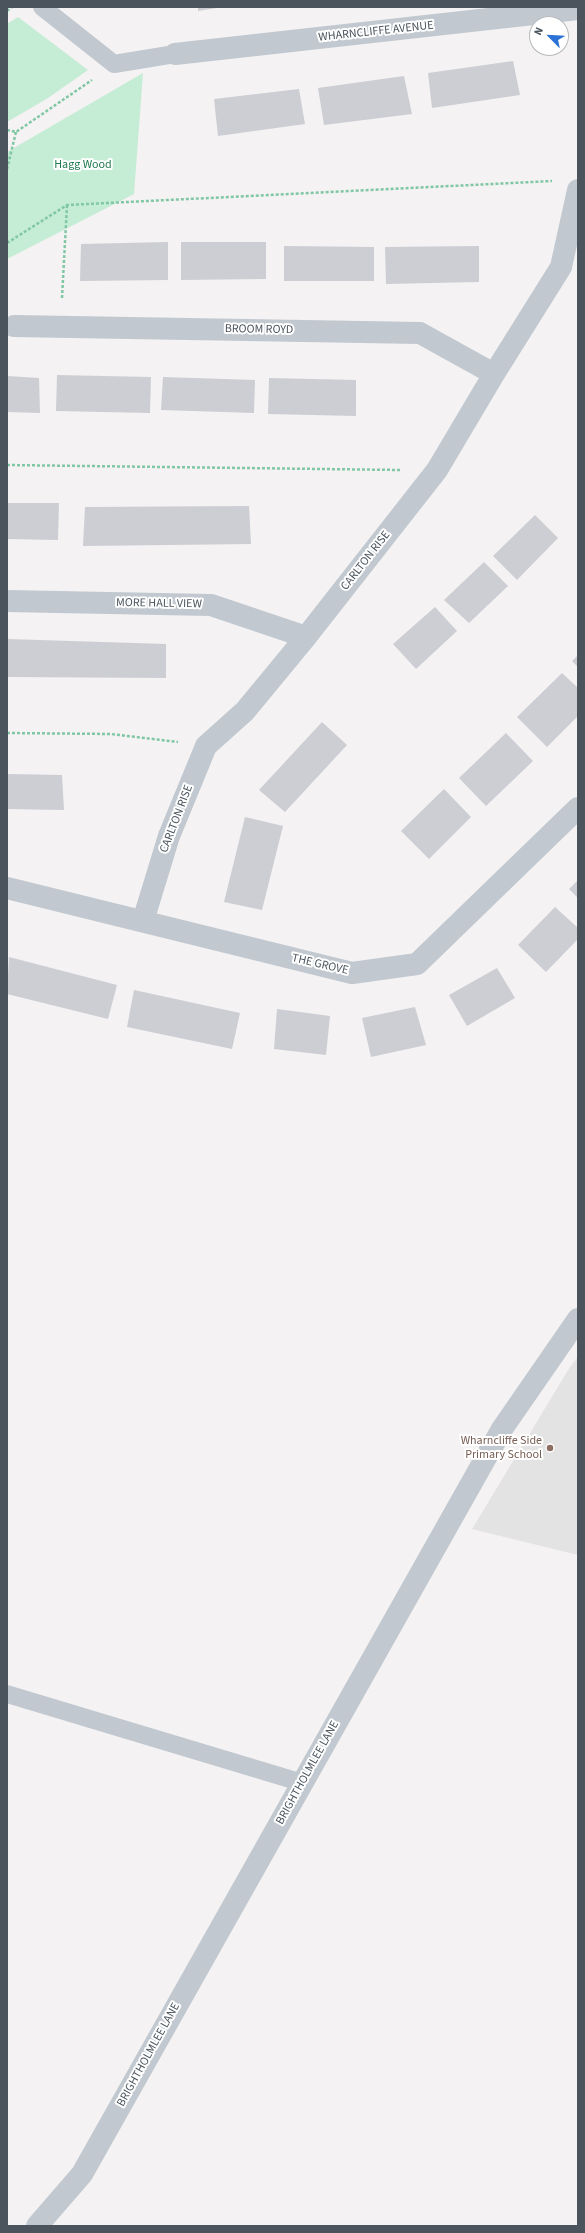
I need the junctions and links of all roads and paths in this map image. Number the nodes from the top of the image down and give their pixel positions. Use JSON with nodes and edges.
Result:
{"nodes":[{"id":1,"x":12,"y":7,"type":"edge"},
{"id":2,"x":42,"y":7,"type":"edge"},
{"id":3,"x":578,"y":9,"type":"edge"},
{"id":4,"x":7,"y":11,"type":"edge"},
{"id":5,"x":175,"y":54,"type":"joint"},
{"id":6,"x":114,"y":64,"type":"junction"},
{"id":7,"x":7,"y":130,"type":"edge"},
{"id":8,"x":16,"y":132,"type":"junction"},
{"id":9,"x":7,"y":169,"type":"edge"},
{"id":10,"x":554,"y":181,"type":"dead end"},
{"id":11,"x":578,"y":190,"type":"edge"},
{"id":12,"x":67,"y":205,"type":"junction"},
{"id":13,"x":7,"y":243,"type":"edge"},
{"id":14,"x":14,"y":326,"type":"dead end"},
{"id":15,"x":60,"y":327,"type":"junction"},
{"id":16,"x":494,"y":374,"type":"junction"},
{"id":17,"x":7,"y":465,"type":"edge"},
{"id":18,"x":437,"y":470,"type":"junction"},
{"id":19,"x":7,"y":601,"type":"edge"},
{"id":20,"x":306,"y":637,"type":"junction"},
{"id":21,"x":7,"y":732,"type":"edge"},
{"id":22,"x":206,"y":746,"type":"junction"},
{"id":23,"x":578,"y":808,"type":"edge"},
{"id":24,"x":7,"y":888,"type":"edge"},
{"id":25,"x":143,"y":921,"type":"junction"},
{"id":26,"x":578,"y":1318,"type":"edge"},
{"id":27,"x":7,"y":1694,"type":"edge"},
{"id":28,"x":303,"y":1783,"type":"junction"},
{"id":29,"x":37,"y":2226,"type":"edge"}],
"edges":[{"from":1,"to":4,"type":"path"},
{"from":2,"to":6,"type":"lane"},
{"from":3,"to":5,"type":"street","name":"WHARNCLIFFE AVENUE"},
{"from":5,"to":6,"type":"lane"},
{"from":6,"to":8,"type":"path"},
{"from":7,"to":8,"type":"path"},
{"from":8,"to":9,"type":"path"},
{"from":10,"to":12,"type":"path"},
{"from":11,"to":16,"type":"street","name":"CARLTON RISE"},
{"from":12,"to":13,"type":"path"},
{"from":12,"to":15,"type":"path"},
{"from":14,"to":15,"type":"street","name":"BROOM ROYD"},
{"from":15,"to":16,"type":"street","name":"BROOM ROYD"},
{"from":16,"to":18,"type":"street","name":"CARLTON RISE"},
{"from":17,"to":18,"type":"path"},
{"from":18,"to":20,"type":"street","name":"CARLTON RISE"},
{"from":19,"to":20,"type":"street","name":"MORE HALL VIEW"},
{"from":20,"to":22,"type":"street","name":"CARLTON RISE"},
{"from":21,"to":22,"type":"path"},
{"from":22,"to":25,"type":"street","name":"CARLTON RISE"},
{"from":23,"to":25,"type":"street","name":"THE GROVE"},
{"from":24,"to":25,"type":"street","name":"THE GROVE"},
{"from":26,"to":28,"type":"street","name":"BRIGHTHOLMLEE LANE"},
{"from":27,"to":28,"type":"lane"},
{"from":28,"to":29,"type":"street","name":"BRIGHTHOLMLEE LANE"}]}
